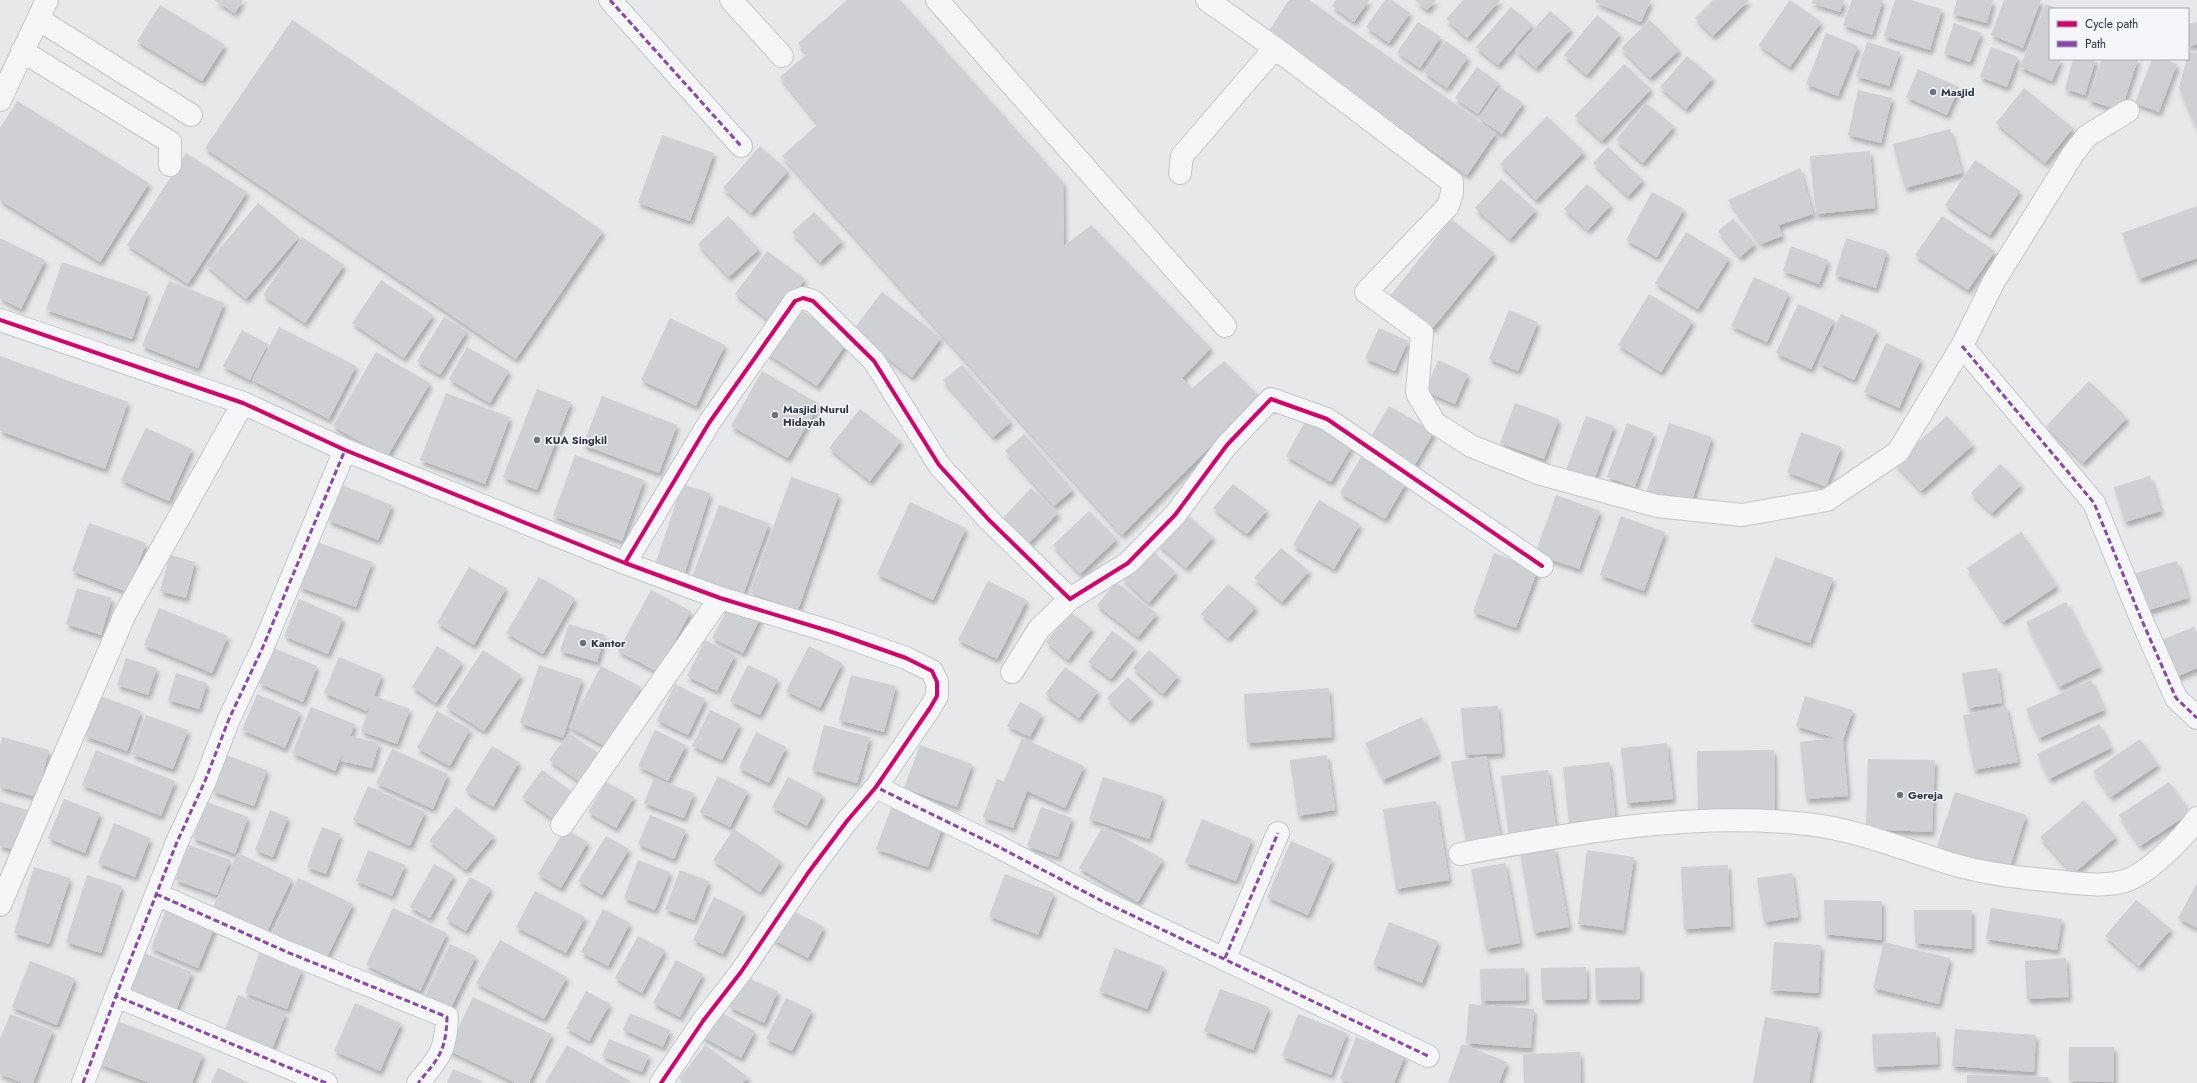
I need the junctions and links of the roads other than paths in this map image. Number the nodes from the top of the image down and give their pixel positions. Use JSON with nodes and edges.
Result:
{"nodes":[{"id":1,"x":610,"y":0,"type":"edge"},
{"id":2,"x":731,"y":0,"type":"edge"},
{"id":3,"x":937,"y":0,"type":"edge"},
{"id":4,"x":1207,"y":0,"type":"edge"},
{"id":5,"x":42,"y":9,"type":"edge"},
{"id":6,"x":1275,"y":48,"type":"junction"},
{"id":7,"x":22,"y":51,"type":"junction"},
{"id":8,"x":782,"y":56,"type":"dead end"},
{"id":9,"x":2,"y":92,"type":"edge"},
{"id":10,"x":2128,"y":111,"type":"dead end"},
{"id":11,"x":191,"y":115,"type":"dead end"},
{"id":12,"x":742,"y":146,"type":"dead end"},
{"id":13,"x":170,"y":165,"type":"dead end"},
{"id":14,"x":1180,"y":173,"type":"dead end"},
{"id":15,"x":0,"y":320,"type":"edge"},
{"id":16,"x":1225,"y":326,"type":"dead end"},
{"id":17,"x":1962,"y":346,"type":"junction"},
{"id":18,"x":243,"y":403,"type":"junction"},
{"id":19,"x":345,"y":450,"type":"junction"},
{"id":20,"x":625,"y":563,"type":"junction"},
{"id":21,"x":1542,"y":566,"type":"dead end"},
{"id":22,"x":720,"y":598,"type":"junction"},
{"id":23,"x":1070,"y":599,"type":"junction"},
{"id":24,"x":1012,"y":672,"type":"dead end"},
{"id":25,"x":2197,"y":718,"type":"edge"},
{"id":26,"x":876,"y":787,"type":"junction"},
{"id":27,"x":2197,"y":818,"type":"edge"},
{"id":28,"x":562,"y":825,"type":"dead end"},
{"id":29,"x":1278,"y":833,"type":"dead end"},
{"id":30,"x":1460,"y":854,"type":"dead end"},
{"id":31,"x":156,"y":894,"type":"junction"},
{"id":32,"x":0,"y":905,"type":"edge"},
{"id":33,"x":1225,"y":958,"type":"junction"},
{"id":34,"x":116,"y":996,"type":"junction"},
{"id":35,"x":1428,"y":1056,"type":"dead end"},
{"id":36,"x":83,"y":1083,"type":"edge"},
{"id":37,"x":326,"y":1083,"type":"edge"},
{"id":38,"x":418,"y":1083,"type":"edge"},
{"id":39,"x":661,"y":1083,"type":"edge"}],
"edges":[{"from":1,"to":12,"type":"street"},
{"from":2,"to":8,"type":"street"},
{"from":3,"to":16,"type":"street"},
{"from":4,"to":6,"type":"street"},
{"from":5,"to":7,"type":"street"},
{"from":5,"to":11,"type":"street"},
{"from":6,"to":14,"type":"street"},
{"from":6,"to":17,"type":"street"},
{"from":7,"to":9,"type":"street"},
{"from":7,"to":13,"type":"street"},
{"from":10,"to":17,"type":"street"},
{"from":15,"to":18,"type":"street"},
{"from":17,"to":25,"type":"street"},
{"from":18,"to":19,"type":"street"},
{"from":18,"to":32,"type":"street"},
{"from":19,"to":20,"type":"street"},
{"from":19,"to":31,"type":"street"},
{"from":20,"to":22,"type":"street"},
{"from":20,"to":23,"type":"street"},
{"from":21,"to":23,"type":"street"},
{"from":22,"to":26,"type":"street"},
{"from":22,"to":28,"type":"street"},
{"from":23,"to":24,"type":"street"},
{"from":26,"to":33,"type":"street"},
{"from":26,"to":39,"type":"street"},
{"from":27,"to":30,"type":"street"},
{"from":29,"to":33,"type":"street"},
{"from":31,"to":34,"type":"street"},
{"from":31,"to":38,"type":"street"},
{"from":33,"to":35,"type":"street"},
{"from":34,"to":36,"type":"street"},
{"from":34,"to":37,"type":"street"}]}
